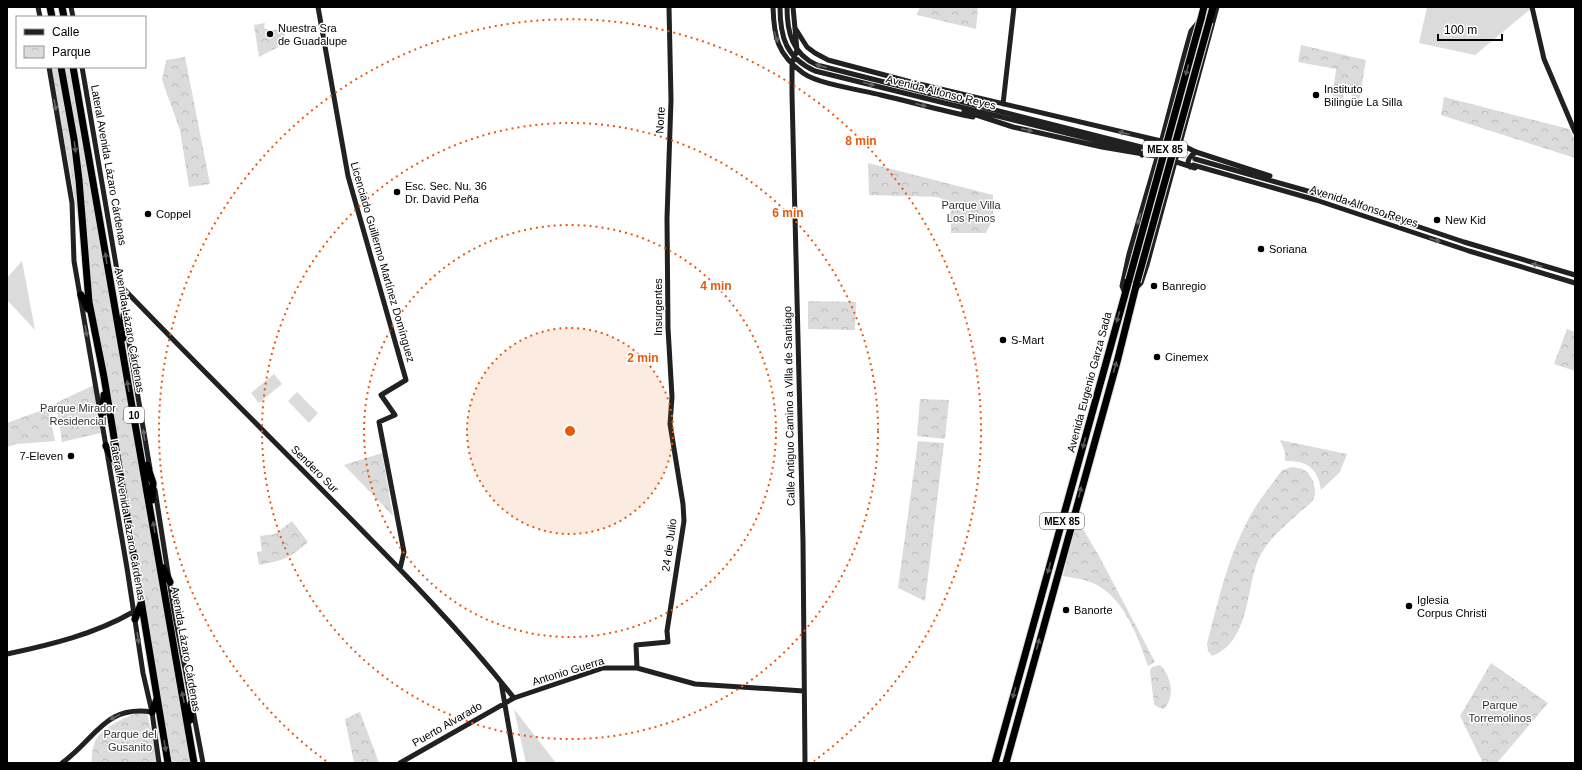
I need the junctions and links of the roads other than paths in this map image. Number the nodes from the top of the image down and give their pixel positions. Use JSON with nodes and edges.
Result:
{"nodes":[{"id":1,"x":50,"y":7,"type":"edge"},
{"id":2,"x":318,"y":7,"type":"edge"},
{"id":3,"x":669,"y":7,"type":"edge"},
{"id":4,"x":773,"y":7,"type":"edge"},
{"id":5,"x":780,"y":7,"type":"edge"},
{"id":6,"x":787,"y":7,"type":"edge"},
{"id":7,"x":793,"y":7,"type":"edge"},
{"id":8,"x":1014,"y":7,"type":"edge"},
{"id":9,"x":1204,"y":7,"type":"edge"},
{"id":10,"x":1213,"y":7,"type":"edge"},
{"id":11,"x":1218,"y":7,"type":"edge"},
{"id":12,"x":1532,"y":7,"type":"edge"},
{"id":13,"x":52,"y":16,"type":"edge"},
{"id":14,"x":1201,"y":19,"type":"junction"},
{"id":15,"x":795,"y":28,"type":"junction"},
{"id":16,"x":796,"y":50,"type":"junction"},
{"id":17,"x":794,"y":57,"type":"junction"},
{"id":18,"x":809,"y":61,"type":"junction"},
{"id":19,"x":792,"y":63,"type":"junction"},
{"id":20,"x":805,"y":66,"type":"junction"},
{"id":21,"x":49,"y":68,"type":"edge"},
{"id":22,"x":61,"y":68,"type":"edge"},
{"id":23,"x":73,"y":68,"type":"edge"},
{"id":24,"x":82,"y":68,"type":"edge"},
{"id":25,"x":803,"y":73,"type":"junction"},
{"id":26,"x":852,"y":80,"type":"junction"},
{"id":27,"x":830,"y":83,"type":"junction"},
{"id":28,"x":1003,"y":104,"type":"junction"},
{"id":29,"x":953,"y":105,"type":"junction"},
{"id":30,"x":980,"y":105,"type":"junction"},
{"id":31,"x":1170,"y":109,"type":"junction"},
{"id":32,"x":1187,"y":117,"type":"junction"},
{"id":33,"x":990,"y":120,"type":"junction"},
{"id":34,"x":1575,"y":132,"type":"edge"},
{"id":35,"x":1146,"y":139,"type":"junction"},
{"id":36,"x":1161,"y":141,"type":"junction"},
{"id":37,"x":1171,"y":143,"type":"junction"},
{"id":38,"x":1180,"y":146,"type":"junction"},
{"id":39,"x":1141,"y":151,"type":"junction"},
{"id":40,"x":1196,"y":152,"type":"junction"},
{"id":41,"x":1157,"y":158,"type":"junction"},
{"id":42,"x":1194,"y":159,"type":"tunnel mouth"},
{"id":43,"x":1167,"y":161,"type":"junction"},
{"id":44,"x":1176,"y":162,"type":"junction"},
{"id":45,"x":1191,"y":166,"type":"junction"},
{"id":46,"x":1150,"y":182,"type":"junction"},
{"id":47,"x":1169,"y":187,"type":"junction"},
{"id":48,"x":1304,"y":190,"type":"junction"},
{"id":49,"x":668,"y":234,"type":"joint"},
{"id":50,"x":1575,"y":275,"type":"edge"},
{"id":51,"x":1575,"y":283,"type":"edge"},
{"id":52,"x":120,"y":284,"type":"junction"},
{"id":53,"x":1135,"y":290,"type":"junction"},
{"id":54,"x":1125,"y":292,"type":"junction"},
{"id":55,"x":81,"y":294,"type":"junction"},
{"id":56,"x":124,"y":315,"type":"junction"},
{"id":57,"x":94,"y":322,"type":"junction"},
{"id":58,"x":122,"y":350,"type":"junction"},
{"id":59,"x":105,"y":391,"type":"junction"},
{"id":60,"x":102,"y":424,"type":"junction"},
{"id":61,"x":106,"y":446,"type":"junction"},
{"id":62,"x":140,"y":448,"type":"junction"},
{"id":63,"x":673,"y":451,"type":"joint"},
{"id":64,"x":118,"y":467,"type":"junction"},
{"id":65,"x":153,"y":483,"type":"junction"},
{"id":66,"x":152,"y":512,"type":"junction"},
{"id":67,"x":158,"y":551,"type":"junction"},
{"id":68,"x":400,"y":569,"type":"junction"},
{"id":69,"x":170,"y":582,"type":"junction"},
{"id":70,"x":142,"y":604,"type":"junction"},
{"id":71,"x":134,"y":616,"type":"junction"},
{"id":72,"x":7,"y":654,"type":"edge"},
{"id":73,"x":637,"y":668,"type":"junction"},
{"id":74,"x":501,"y":681,"type":"junction"},
{"id":75,"x":804,"y":690,"type":"junction"},
{"id":76,"x":158,"y":697,"type":"junction"},
{"id":77,"x":514,"y":698,"type":"junction"},
{"id":78,"x":504,"y":703,"type":"junction"},
{"id":79,"x":191,"y":704,"type":"junction"},
{"id":80,"x":152,"y":712,"type":"junction"},
{"id":81,"x":190,"y":730,"type":"junction"},
{"id":82,"x":62,"y":763,"type":"edge"},
{"id":83,"x":159,"y":763,"type":"edge"},
{"id":84,"x":168,"y":763,"type":"edge"},
{"id":85,"x":194,"y":763,"type":"edge"},
{"id":86,"x":203,"y":763,"type":"edge"},
{"id":87,"x":400,"y":763,"type":"edge"},
{"id":88,"x":515,"y":763,"type":"edge"},
{"id":89,"x":805,"y":763,"type":"edge"},
{"id":90,"x":995,"y":763,"type":"edge"},
{"id":91,"x":1006,"y":763,"type":"edge"}],
"edges":[{"from":1,"to":13,"type":"highway"},
{"from":2,"to":68,"type":"street","name":"Licenciado Guillermo Martínez Domínguez"},
{"from":3,"to":49,"type":"street","name":"Norte"},
{"from":4,"to":19,"type":"street","one_way":true},
{"from":5,"to":17,"type":"street","name":"Avenida Alfonso Reyes"},
{"from":6,"to":16,"type":"street"},
{"from":7,"to":15,"type":"street","name":"Calle Antiguo Camino a Villa de Santiago"},
{"from":8,"to":28,"type":"street"},
{"from":9,"to":14,"type":"highway","name":"Avenida Eugenio Garza Sada","number":"MEX 85"},
{"from":10,"to":53,"type":"highway","name":"Avenida Eugenio Garza Sada","number":"MEX 85","bridge":true},
{"from":11,"to":32,"type":"street"},
{"from":12,"to":34,"type":"street"},
{"from":14,"to":31,"type":"street"},
{"from":14,"to":54,"type":"highway","name":"Avenida Eugenio Garza Sada","number":"MEX 85","one_way":true,"bridge":true},
{"from":15,"to":16,"type":"street","name":"Calle Antiguo Camino a Villa de Santiago"},
{"from":15,"to":28,"type":"street"},
{"from":16,"to":17,"type":"street","name":"Calle Antiguo Camino a Villa de Santiago"},
{"from":16,"to":18,"type":"street","name":"Avenida Alfonso Reyes"},
{"from":17,"to":19,"type":"street","name":"Calle Antiguo Camino a Villa de Santiago"},
{"from":17,"to":20,"type":"street","name":"Avenida Alfonso Reyes"},
{"from":18,"to":20,"type":"street"},
{"from":30,"to":18,"type":"street","name":"Avenida Alfonso Reyes","one_way":true},
{"from":19,"to":25,"type":"street"},
{"from":19,"to":75,"type":"street","name":"Calle Antiguo Camino a Villa de Santiago"},
{"from":20,"to":25,"type":"street"},
{"from":20,"to":26,"type":"street","name":"Avenida Alfonso Reyes"},
{"from":21,"to":55,"type":"street","name":"Lateral Avenida Lázaro Cárdenas","one_way":true},
{"from":22,"to":57,"type":"highway","number":"10","one_way":true},
{"from":58,"to":23,"type":"highway","name":"Avenida Lázaro Cárdenas","number":"10","one_way":true},
{"from":24,"to":52,"type":"street","name":"Lateral Avenida Lázaro Cárdenas"},
{"from":25,"to":27,"type":"street"},
{"from":26,"to":27,"type":"street"},
{"from":26,"to":29,"type":"street","name":"Avenida Alfonso Reyes","one_way":true},
{"from":27,"to":33,"type":"street","one_way":true},
{"from":28,"to":30,"type":"street"},
{"from":35,"to":28,"type":"street","one_way":true},
{"from":29,"to":33,"type":"street"},
{"from":29,"to":39,"type":"street","name":"Avenida Alfonso Reyes"},
{"from":30,"to":39,"type":"street","name":"Avenida Alfonso Reyes"},
{"from":31,"to":32,"type":"street"},
{"from":31,"to":36,"type":"street"},
{"from":31,"to":37,"type":"street"},
{"from":32,"to":38,"type":"street"},
{"from":33,"to":39,"type":"street","name":"Avenida Alfonso Reyes","one_way":true},
{"from":35,"to":36,"type":"street"},
{"from":35,"to":39,"type":"street"},
{"from":36,"to":37,"type":"street"},
{"from":36,"to":41,"type":"street"},
{"from":36,"to":43,"type":"street"},
{"from":37,"to":38,"type":"street"},
{"from":37,"to":44,"type":"street"},
{"from":38,"to":40,"type":"street"},
{"from":38,"to":44,"type":"street"},
{"from":39,"to":41,"type":"street","name":"Avenida Alfonso Reyes"},
{"from":40,"to":45,"type":"street"},
{"from":40,"to":48,"type":"street"},
{"from":41,"to":43,"type":"street","name":"Avenida Alfonso Reyes"},
{"from":41,"to":46,"type":"street"},
{"from":42,"to":48,"type":"street","name":"Avenida Alfonso Reyes"},
{"from":43,"to":44,"type":"street","name":"Avenida Alfonso Reyes"},
{"from":43,"to":47,"type":"street"},
{"from":44,"to":45,"type":"street","name":"Avenida Alfonso Reyes"},
{"from":44,"to":47,"type":"street"},
{"from":45,"to":51,"type":"street","name":"Avenida Alfonso Reyes","one_way":true},
{"from":46,"to":47,"type":"street"},
{"from":46,"to":54,"type":"street","one_way":true},
{"from":47,"to":53,"type":"street"},
{"from":50,"to":48,"type":"street","name":"Avenida Alfonso Reyes","one_way":true},
{"from":49,"to":63,"type":"street","name":"Insurgentes"},
{"from":52,"to":56,"type":"street","name":"Lateral Avenida Lázaro Cárdenas"},
{"from":52,"to":68,"type":"street","name":"Sendero Sur"},
{"from":91,"to":53,"type":"highway","name":"Avenida Eugenio Garza Sada","number":"MEX 85","one_way":true},
{"from":54,"to":90,"type":"highway","name":"Avenida Eugenio Garza Sada","number":"MEX 85","one_way":true},
{"from":55,"to":57,"type":"highway"},
{"from":55,"to":60,"type":"street","name":"Lateral Avenida Lázaro Cárdenas","one_way":true},
{"from":56,"to":58,"type":"highway"},
{"from":65,"to":56,"type":"street","name":"Lateral Avenida Lázaro Cárdenas","one_way":true},
{"from":57,"to":59,"type":"highway","number":"10"},
{"from":62,"to":58,"type":"highway","name":"Avenida Lázaro Cárdenas","number":"10","one_way":true},
{"from":59,"to":60,"type":"highway"},
{"from":59,"to":64,"type":"highway","number":"10"},
{"from":60,"to":61,"type":"street","name":"Lateral Avenida Lázaro Cárdenas"},
{"from":61,"to":64,"type":"highway"},
{"from":61,"to":71,"type":"street","name":"Lateral Avenida Lázaro Cárdenas"},
{"from":62,"to":65,"type":"highway"},
{"from":62,"to":66,"type":"highway","name":"Avenida Lázaro Cárdenas","number":"10"},
{"from":63,"to":73,"type":"street","name":"24 de Julio"},
{"from":64,"to":70,"type":"highway","number":"10"},
{"from":65,"to":66,"type":"highway"},
{"from":65,"to":69,"type":"street","name":"Lateral Avenida Lázaro Cárdenas"},
{"from":67,"to":66,"type":"highway","name":"Avenida Lázaro Cárdenas","number":"10","one_way":true},
{"from":67,"to":69,"type":"highway"},
{"from":81,"to":67,"type":"highway","name":"Avenida Lázaro Cárdenas","number":"10","one_way":true},
{"from":68,"to":74,"type":"street","name":"Sendero Sur"},
{"from":69,"to":79,"type":"street","name":"Lateral Avenida Lázaro Cárdenas"},
{"from":70,"to":71,"type":"highway"},
{"from":70,"to":76,"type":"highway","number":"10"},
{"from":71,"to":72,"type":"street"},
{"from":71,"to":80,"type":"street","name":"Lateral Avenida Lázaro Cárdenas","one_way":true},
{"from":73,"to":75,"type":"street","name":"Antonio Guerra"},
{"from":73,"to":77,"type":"street","name":"Antonio Guerra"},
{"from":74,"to":77,"type":"street"},
{"from":74,"to":78,"type":"street"},
{"from":75,"to":89,"type":"street","name":"Calle Antiguo Camino a Villa de Santiago"},
{"from":76,"to":80,"type":"highway"},
{"from":76,"to":84,"type":"highway","number":"10","one_way":true},
{"from":77,"to":78,"type":"street","name":"Antonio Guerra"},
{"from":78,"to":87,"type":"street","name":"Puerto Alvarado"},
{"from":78,"to":88,"type":"street"},
{"from":79,"to":81,"type":"highway"},
{"from":79,"to":86,"type":"street","name":"Lateral Avenida Lázaro Cárdenas"},
{"from":80,"to":82,"type":"street","one_way":true},
{"from":80,"to":83,"type":"street","name":"Lateral Avenida Lázaro Cárdenas"},
{"from":81,"to":85,"type":"highway","name":"Avenida Lázaro Cárdenas","number":"10"}]}
